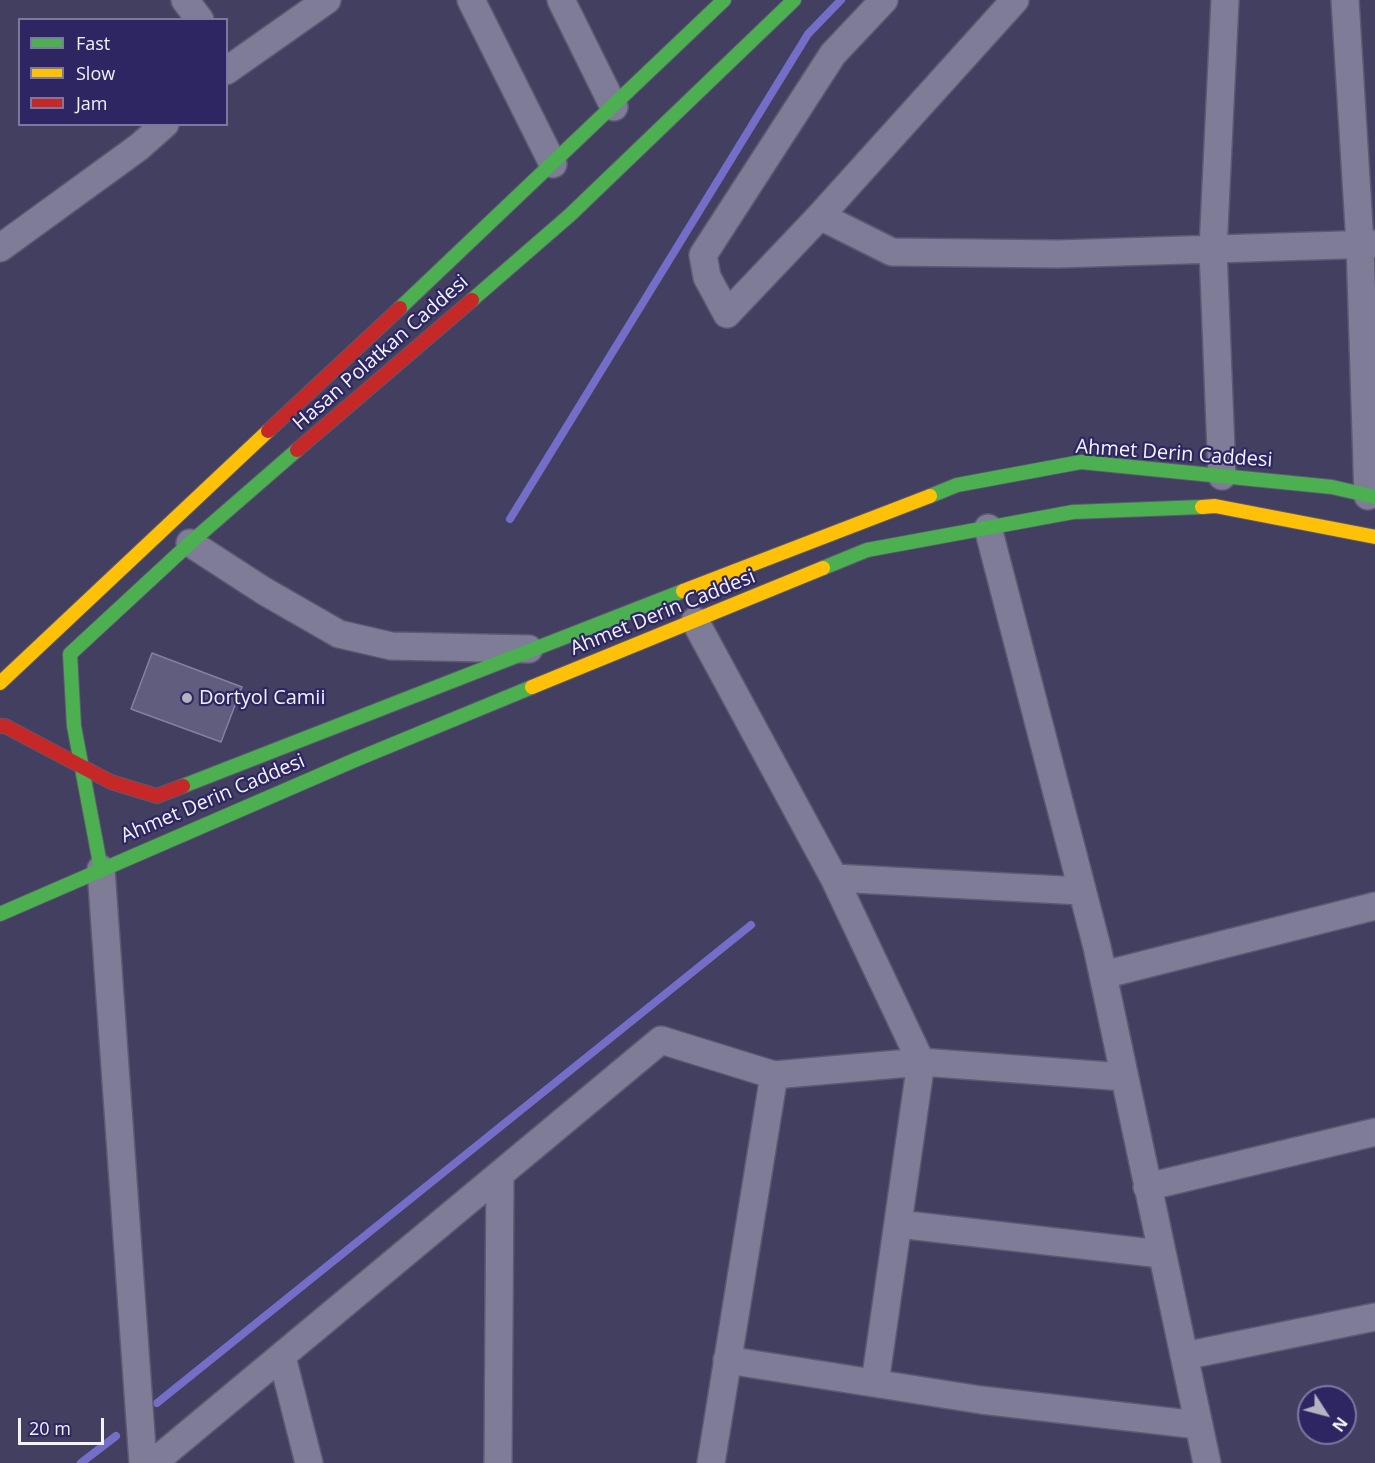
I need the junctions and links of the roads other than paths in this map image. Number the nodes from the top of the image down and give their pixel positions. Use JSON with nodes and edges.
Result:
{"nodes":[{"id":1,"x":185,"y":0,"type":"edge"},
{"id":2,"x":327,"y":0,"type":"edge"},
{"id":3,"x":471,"y":0,"type":"edge"},
{"id":4,"x":561,"y":0,"type":"edge"},
{"id":5,"x":724,"y":0,"type":"edge"},
{"id":6,"x":794,"y":0,"type":"edge"},
{"id":7,"x":884,"y":0,"type":"edge"},
{"id":8,"x":1015,"y":0,"type":"edge"},
{"id":9,"x":1225,"y":0,"type":"edge"},
{"id":10,"x":1345,"y":0,"type":"edge"},
{"id":11,"x":198,"y":18,"type":"edge"},
{"id":12,"x":229,"y":63,"type":"edge"},
{"id":13,"x":614,"y":107,"type":"junction"},
{"id":14,"x":163,"y":126,"type":"edge"},
{"id":15,"x":553,"y":164,"type":"junction"},
{"id":16,"x":820,"y":216,"type":"junction"},
{"id":17,"x":5,"y":234,"type":"edge"},
{"id":18,"x":1367,"y":244,"type":"edge"},
{"id":19,"x":1213,"y":249,"type":"junction"},
{"id":20,"x":1222,"y":476,"type":"junction"},
{"id":21,"x":1371,"y":496,"type":"edge"},
{"id":22,"x":988,"y":528,"type":"junction"},
{"id":23,"x":1375,"y":537,"type":"edge"},
{"id":24,"x":190,"y":543,"type":"junction"},
{"id":25,"x":695,"y":621,"type":"junction"},
{"id":26,"x":533,"y":649,"type":"junction"},
{"id":27,"x":0,"y":683,"type":"edge"},
{"id":28,"x":0,"y":726,"type":"edge"},
{"id":29,"x":82,"y":764,"type":"junction"},
{"id":30,"x":101,"y":869,"type":"junction"},
{"id":31,"x":834,"y":878,"type":"junction"},
{"id":32,"x":1083,"y":891,"type":"junction"},
{"id":33,"x":1375,"y":906,"type":"edge"},
{"id":34,"x":0,"y":914,"type":"edge"},
{"id":35,"x":1103,"y":975,"type":"junction"},
{"id":36,"x":921,"y":1062,"type":"junction"},
{"id":37,"x":774,"y":1075,"type":"junction"},
{"id":38,"x":1124,"y":1077,"type":"junction"},
{"id":39,"x":1375,"y":1132,"type":"edge"},
{"id":40,"x":500,"y":1174,"type":"junction"},
{"id":41,"x":1147,"y":1187,"type":"junction"},
{"id":42,"x":898,"y":1224,"type":"junction"},
{"id":43,"x":1161,"y":1254,"type":"junction"},
{"id":44,"x":1375,"y":1317,"type":"edge"},
{"id":45,"x":1184,"y":1356,"type":"junction"},
{"id":46,"x":282,"y":1358,"type":"junction"},
{"id":47,"x":727,"y":1360,"type":"junction"},
{"id":48,"x":875,"y":1383,"type":"junction"},
{"id":49,"x":1198,"y":1425,"type":"junction"},
{"id":50,"x":143,"y":1463,"type":"edge"},
{"id":51,"x":153,"y":1463,"type":"edge"},
{"id":52,"x":309,"y":1463,"type":"edge"},
{"id":53,"x":498,"y":1463,"type":"edge"},
{"id":54,"x":711,"y":1463,"type":"edge"},
{"id":55,"x":1207,"y":1463,"type":"edge"}],
"edges":[{"from":1,"to":11,"type":"street"},
{"from":2,"to":12,"type":"street"},
{"from":3,"to":15,"type":"street"},
{"from":4,"to":13,"type":"street"},
{"from":5,"to":13,"type":"main road","name":"Hasan Polatkan Caddesi"},
{"from":6,"to":24,"type":"main road","name":"Hasan Polatkan Caddesi"},
{"from":7,"to":16,"type":"street"},
{"from":8,"to":16,"type":"street"},
{"from":9,"to":19,"type":"street"},
{"from":10,"to":18,"type":"street"},
{"from":13,"to":15,"type":"main road","name":"Hasan Polatkan Caddesi"},
{"from":14,"to":17,"type":"street"},
{"from":15,"to":27,"type":"main road","name":"Hasan Polatkan Caddesi"},
{"from":16,"to":19,"type":"street"},
{"from":18,"to":19,"type":"street"},
{"from":18,"to":21,"type":"street"},
{"from":19,"to":20,"type":"street"},
{"from":20,"to":21,"type":"main road","name":"Ahmet Derin Caddesi"},
{"from":20,"to":26,"type":"main road","name":"Ahmet Derin Caddesi"},
{"from":22,"to":23,"type":"main road","name":"Ahmet Derin Caddesi"},
{"from":22,"to":25,"type":"main road","name":"Ahmet Derin Caddesi"},
{"from":22,"to":32,"type":"street"},
{"from":24,"to":26,"type":"street"},
{"from":24,"to":29,"type":"main road","name":"Hasan Polatkan Caddesi"},
{"from":25,"to":30,"type":"main road","name":"Ahmet Derin Caddesi"},
{"from":25,"to":31,"type":"street"},
{"from":26,"to":29,"type":"main road","name":"Ahmet Derin Caddesi"},
{"from":28,"to":29,"type":"main road","name":"Ahmet Derin Caddesi"},
{"from":29,"to":30,"type":"main road"},
{"from":30,"to":34,"type":"main road","name":"Ahmet Derin Caddesi"},
{"from":30,"to":50,"type":"street"},
{"from":31,"to":32,"type":"street"},
{"from":31,"to":36,"type":"street"},
{"from":32,"to":35,"type":"street"},
{"from":33,"to":35,"type":"street"},
{"from":35,"to":38,"type":"street"},
{"from":36,"to":37,"type":"street"},
{"from":36,"to":38,"type":"street"},
{"from":36,"to":42,"type":"street"},
{"from":37,"to":40,"type":"street"},
{"from":37,"to":47,"type":"street"},
{"from":38,"to":41,"type":"street"},
{"from":39,"to":41,"type":"street"},
{"from":40,"to":46,"type":"street"},
{"from":40,"to":53,"type":"street"},
{"from":41,"to":43,"type":"street"},
{"from":42,"to":43,"type":"street"},
{"from":42,"to":48,"type":"street"},
{"from":43,"to":45,"type":"street"},
{"from":44,"to":45,"type":"street"},
{"from":45,"to":49,"type":"street"},
{"from":46,"to":51,"type":"street"},
{"from":46,"to":52,"type":"street"},
{"from":47,"to":48,"type":"street"},
{"from":47,"to":54,"type":"street"},
{"from":48,"to":49,"type":"street"},
{"from":49,"to":55,"type":"street"}]}
